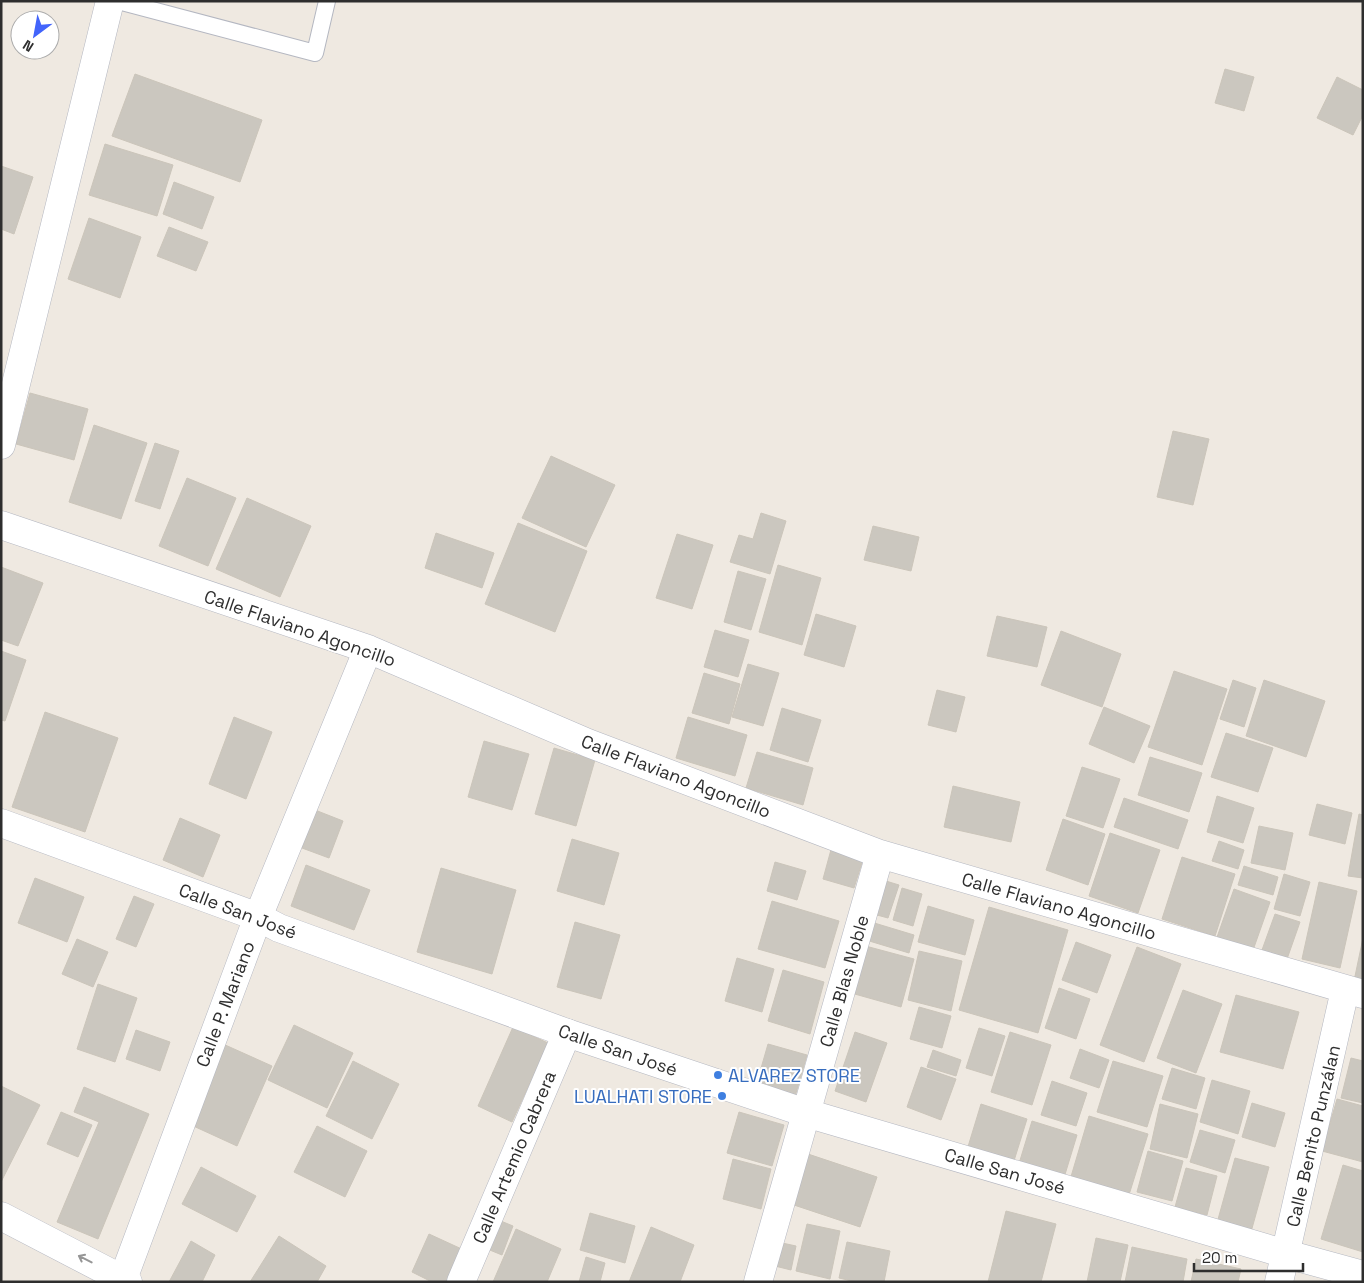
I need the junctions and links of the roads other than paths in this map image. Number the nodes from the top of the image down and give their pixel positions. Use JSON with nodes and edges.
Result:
{"nodes":[{"id":1,"x":110,"y":1,"type":"edge"},
{"id":2,"x":118,"y":1,"type":"edge"},
{"id":3,"x":328,"y":1,"type":"edge"},
{"id":4,"x":1,"y":446,"type":"edge"},
{"id":5,"x":1,"y":525,"type":"edge"},
{"id":6,"x":368,"y":649,"type":"junction"},
{"id":7,"x":1,"y":823,"type":"edge"},
{"id":8,"x":880,"y":854,"type":"junction"},
{"id":9,"x":258,"y":917,"type":"junction"},
{"id":10,"x":1354,"y":992,"type":"edge"},
{"id":11,"x":567,"y":1033,"type":"junction"},
{"id":12,"x":806,"y":1113,"type":"junction"},
{"id":13,"x":1,"y":1216,"type":"edge"},
{"id":14,"x":1286,"y":1254,"type":"junction"},
{"id":15,"x":1363,"y":1274,"type":"edge"},
{"id":16,"x":125,"y":1280,"type":"edge"},
{"id":17,"x":461,"y":1282,"type":"edge"},
{"id":18,"x":758,"y":1282,"type":"edge"},
{"id":19,"x":1279,"y":1282,"type":"edge"}],
"edges":[{"from":1,"to":4,"type":"street"},
{"from":2,"to":3,"type":"lane"},
{"from":5,"to":6,"type":"street","name":"Calle Flaviano Agoncillo"},
{"from":6,"to":8,"type":"street","name":"Calle Flaviano Agoncillo"},
{"from":6,"to":9,"type":"street","name":"Calle P. Mariano"},
{"from":7,"to":9,"type":"street","name":"Calle San José"},
{"from":8,"to":10,"type":"street","name":"Calle Flaviano Agoncillo"},
{"from":8,"to":12,"type":"street","name":"Calle Blas Noble"},
{"from":9,"to":11,"type":"street","name":"Calle San José"},
{"from":9,"to":16,"type":"street","name":"Calle P. Mariano"},
{"from":10,"to":14,"type":"street","name":"Calle Benito Punzálan"},
{"from":11,"to":12,"type":"street","name":"Calle San José"},
{"from":11,"to":17,"type":"street","name":"Calle Artemio Cabrera"},
{"from":12,"to":14,"type":"street","name":"Calle San José"},
{"from":12,"to":18,"type":"street","name":"Calle Blas Noble"},
{"from":16,"to":13,"type":"street","one_way":true},
{"from":14,"to":15,"type":"street","name":"Calle San José"},
{"from":14,"to":19,"type":"street","name":"Calle Benito Punzálan"}]}
